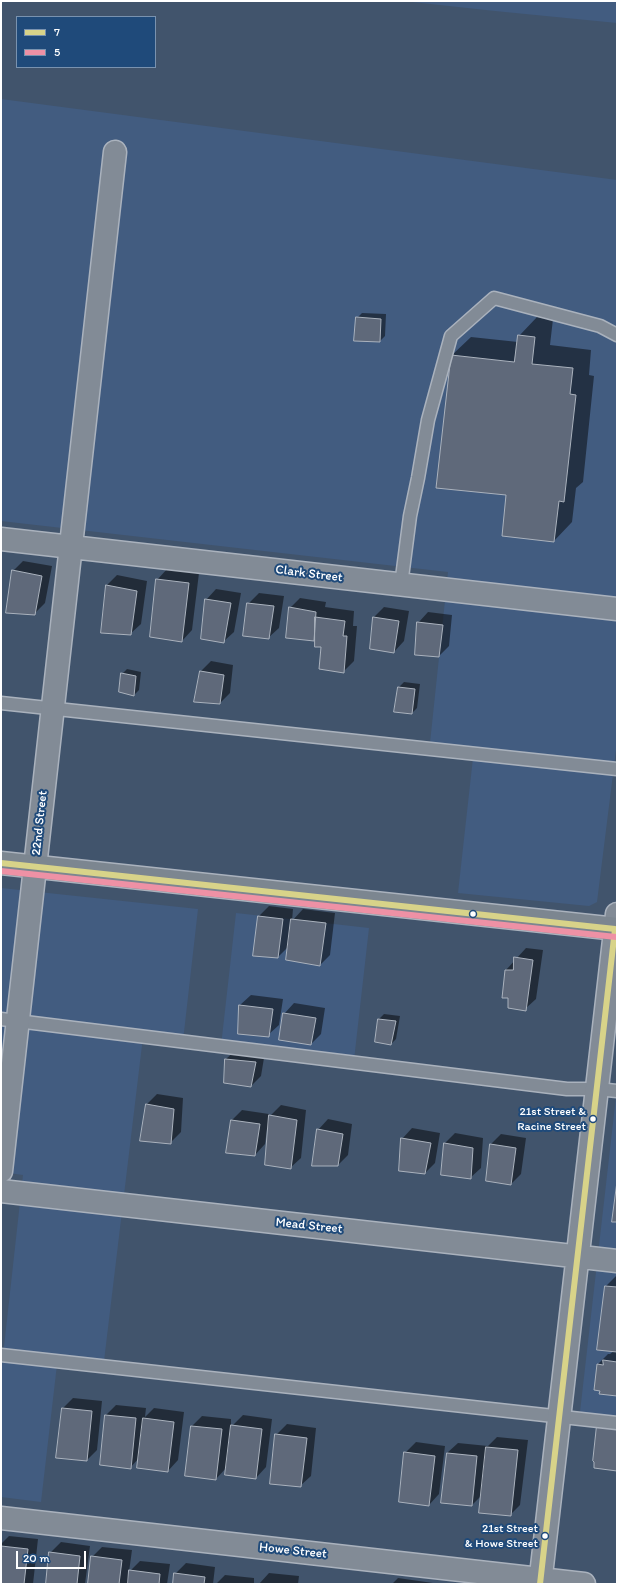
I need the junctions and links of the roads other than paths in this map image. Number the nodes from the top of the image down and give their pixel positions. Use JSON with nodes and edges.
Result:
{"nodes":[{"id":1,"x":115,"y":152,"type":"dead end"},
{"id":2,"x":617,"y":335,"type":"edge"},
{"id":3,"x":1,"y":539,"type":"edge"},
{"id":4,"x":71,"y":547,"type":"junction"},
{"id":5,"x":401,"y":585,"type":"junction"},
{"id":6,"x":617,"y":609,"type":"edge"},
{"id":7,"x":1,"y":703,"type":"edge"},
{"id":8,"x":53,"y":709,"type":"junction"},
{"id":9,"x":617,"y":769,"type":"edge"},
{"id":10,"x":1,"y":863,"type":"edge"},
{"id":11,"x":35,"y":867,"type":"junction"},
{"id":12,"x":616,"y":924,"type":"edge"},
{"id":13,"x":10,"y":1020,"type":"edge"},
{"id":14,"x":607,"y":1090,"type":"edge"},
{"id":15,"x":1,"y":1171,"type":"edge"},
{"id":16,"x":1,"y":1191,"type":"edge"},
{"id":17,"x":577,"y":1257,"type":"junction"},
{"id":18,"x":617,"y":1261,"type":"edge"},
{"id":19,"x":1,"y":1355,"type":"edge"},
{"id":20,"x":559,"y":1416,"type":"junction"},
{"id":21,"x":617,"y":1423,"type":"edge"},
{"id":22,"x":1,"y":1518,"type":"edge"},
{"id":23,"x":540,"y":1582,"type":"edge"},
{"id":24,"x":584,"y":1584,"type":"edge"}],
"edges":[{"from":1,"to":4,"type":"street","name":"22nd Street"},
{"from":2,"to":5,"type":"lane"},
{"from":3,"to":4,"type":"street","name":"Clark Street"},
{"from":4,"to":5,"type":"street","name":"Clark Street"},
{"from":4,"to":8,"type":"street","name":"22nd Street"},
{"from":5,"to":6,"type":"street","name":"Clark Street"},
{"from":7,"to":8,"type":"lane"},
{"from":8,"to":9,"type":"lane"},
{"from":8,"to":11,"type":"street","name":"22nd Street"},
{"from":10,"to":11,"type":"main road"},
{"from":11,"to":12,"type":"main road"},
{"from":11,"to":13,"type":"street","name":"22nd Street"},
{"from":12,"to":14,"type":"street"},
{"from":13,"to":14,"type":"lane"},
{"from":13,"to":15,"type":"street","name":"22nd Street"},
{"from":14,"to":17,"type":"street"},
{"from":16,"to":17,"type":"street","name":"Mead Street"},
{"from":17,"to":18,"type":"street","name":"Mead Street"},
{"from":17,"to":20,"type":"street"},
{"from":19,"to":20,"type":"lane"},
{"from":20,"to":21,"type":"lane"},
{"from":20,"to":23,"type":"street"},
{"from":22,"to":23,"type":"street","name":"Howe Street"},
{"from":23,"to":24,"type":"street","name":"Howe Street"}]}
